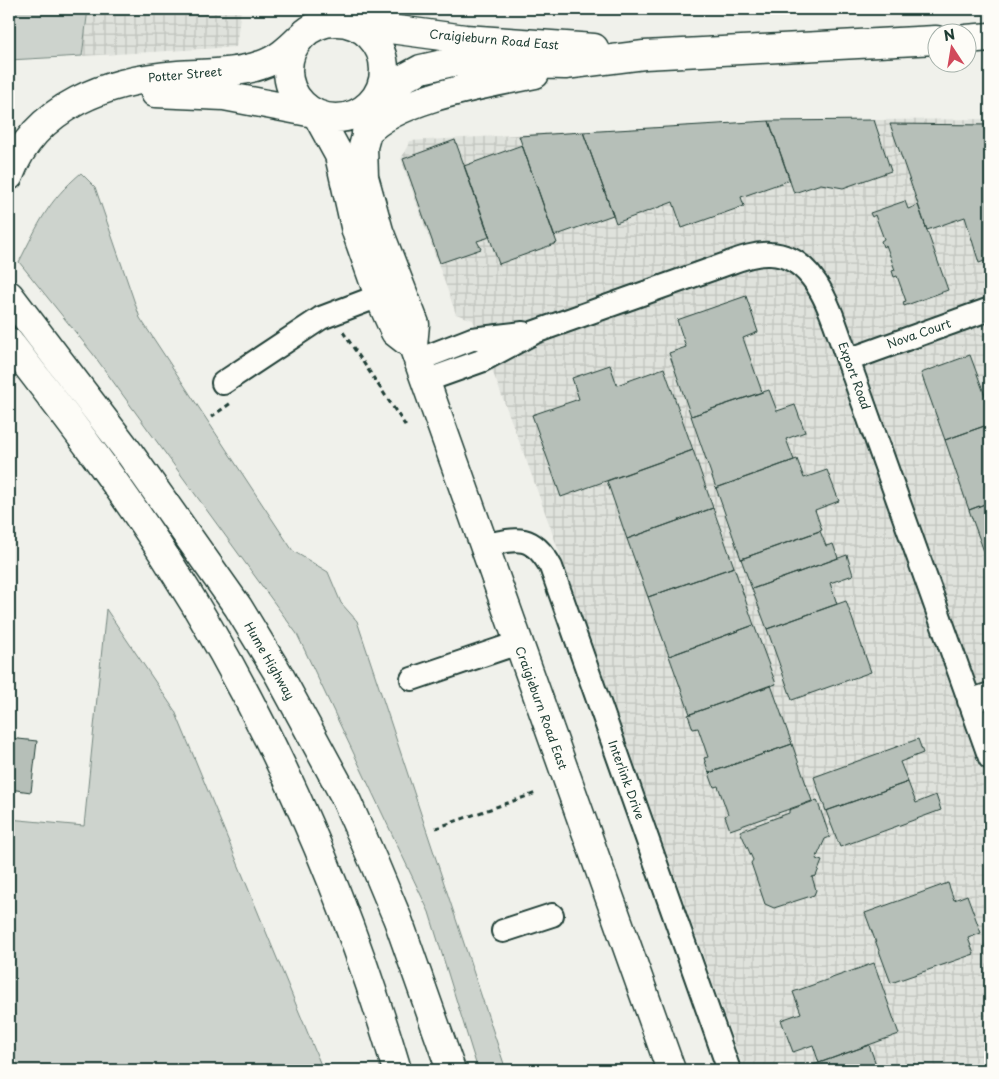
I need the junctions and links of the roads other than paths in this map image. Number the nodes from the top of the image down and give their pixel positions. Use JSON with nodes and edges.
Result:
{"nodes":[{"id":1,"x":345,"y":22,"type":"junction"},
{"id":2,"x":301,"y":37,"type":"junction"},
{"id":3,"x":990,"y":38,"type":"edge"},
{"id":4,"x":976,"y":39,"type":"edge"},
{"id":5,"x":926,"y":41,"type":"edge"},
{"id":6,"x":644,"y":55,"type":"junction"},
{"id":7,"x":586,"y":64,"type":"junction"},
{"id":8,"x":378,"y":94,"type":"junction"},
{"id":9,"x":64,"y":108,"type":"junction"},
{"id":10,"x":315,"y":114,"type":"junction"},
{"id":11,"x":366,"y":133,"type":"junction"},
{"id":12,"x":9,"y":176,"type":"edge"},
{"id":13,"x":379,"y":296,"type":"junction"},
{"id":14,"x":17,"y":305,"type":"edge"},
{"id":15,"x":990,"y":310,"type":"edge"},
{"id":16,"x":14,"y":349,"type":"edge"},
{"id":17,"x":848,"y":360,"type":"junction"},
{"id":18,"x":419,"y":362,"type":"junction"},
{"id":19,"x":229,"y":392,"type":"road end"},
{"id":20,"x":483,"y":546,"type":"junction"},
{"id":21,"x":518,"y":643,"type":"junction"},
{"id":22,"x":412,"y":679,"type":"dead end"},
{"id":23,"x":980,"y":697,"type":"edge"},
{"id":24,"x":990,"y":758,"type":"edge"},
{"id":25,"x":552,"y":915,"type":"dead end"},
{"id":26,"x":503,"y":932,"type":"dead end"},
{"id":27,"x":397,"y":1070,"type":"edge"},
{"id":28,"x":451,"y":1070,"type":"edge"},
{"id":29,"x":671,"y":1070,"type":"edge"},
{"id":30,"x":729,"y":1070,"type":"edge"}],
"edges":[{"from":1,"to":2,"type":"main road"},
{"from":1,"to":6,"type":"main road","name":"Craigieburn Road East"},
{"from":1,"to":8,"type":"main road"},
{"from":2,"to":9,"type":"main road","name":"Potter Street"},
{"from":2,"to":10,"type":"main road"},
{"from":3,"to":4,"type":"main road"},
{"from":5,"to":6,"type":"main road","name":"Craigieburn Road East"},
{"from":6,"to":7,"type":"main road","name":"Craigieburn Road East"},
{"from":7,"to":8,"type":"main road","name":"Craigieburn Road East"},
{"from":7,"to":11,"type":"main road"},
{"from":8,"to":10,"type":"main road"},
{"from":8,"to":11,"type":"main road","name":"Craigieburn Road East"},
{"from":9,"to":10,"type":"main road","name":"Potter Street"},
{"from":9,"to":12,"type":"main road","name":"Potter Street"},
{"from":10,"to":13,"type":"main road"},
{"from":11,"to":18,"type":"main road","name":"Craigieburn Road East"},
{"from":13,"to":18,"type":"main road"},
{"from":13,"to":19,"type":"street"},
{"from":14,"to":28,"type":"main road","name":"Hume Highway"},
{"from":15,"to":17,"type":"street","name":"Nova Court"},
{"from":16,"to":27,"type":"main road"},
{"from":17,"to":18,"type":"street","name":"Export Road"},
{"from":17,"to":23,"type":"street","name":"Export Road"},
{"from":18,"to":20,"type":"main road","name":"Craigieburn Road East"},
{"from":20,"to":21,"type":"main road","name":"Craigieburn Road East"},
{"from":20,"to":30,"type":"street","name":"Interlink Drive"},
{"from":21,"to":22,"type":"street"},
{"from":21,"to":29,"type":"main road","name":"Craigieburn Road East"},
{"from":23,"to":24,"type":"street","name":"Export Road"},
{"from":25,"to":26,"type":"street"}]}
